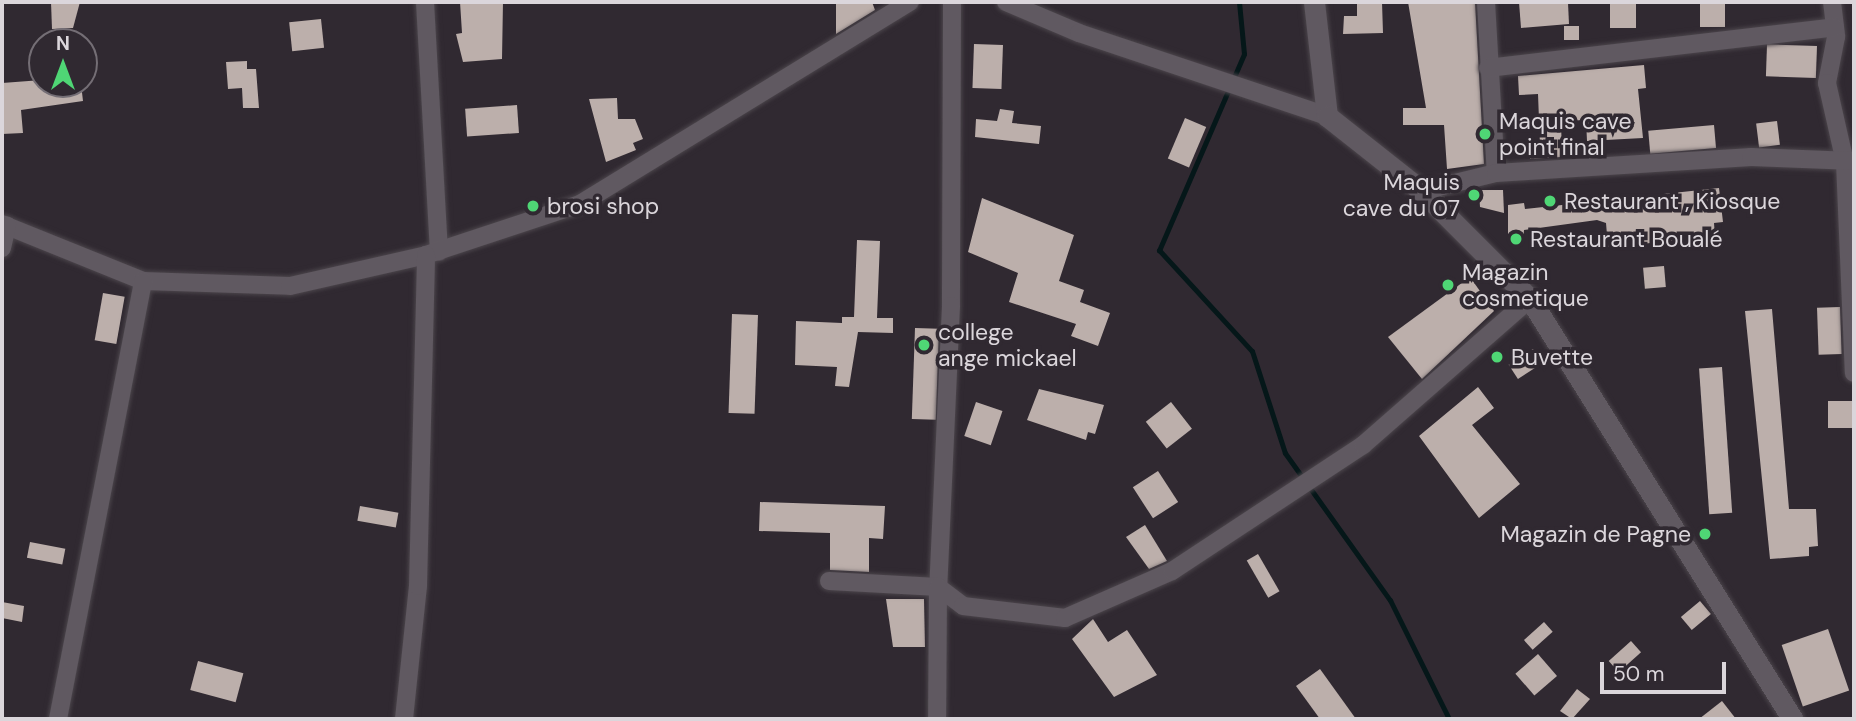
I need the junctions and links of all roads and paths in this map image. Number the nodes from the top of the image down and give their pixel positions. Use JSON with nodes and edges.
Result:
{"nodes":[{"id":1,"x":425,"y":2,"type":"edge"},
{"id":2,"x":910,"y":2,"type":"edge"},
{"id":3,"x":952,"y":2,"type":"edge"},
{"id":4,"x":1006,"y":2,"type":"edge"},
{"id":5,"x":1314,"y":2,"type":"edge"},
{"id":6,"x":1486,"y":2,"type":"edge"},
{"id":7,"x":1832,"y":2,"type":"edge"},
{"id":8,"x":1835,"y":27,"type":"junction"},
{"id":9,"x":1488,"y":68,"type":"junction"},
{"id":10,"x":1326,"y":116,"type":"junction"},
{"id":11,"x":1850,"y":162,"type":"edge"},
{"id":12,"x":1496,"y":173,"type":"junction"},
{"id":13,"x":1422,"y":191,"type":"junction"},
{"id":14,"x":4,"y":225,"type":"edge"},
{"id":15,"x":2,"y":248,"type":"edge"},
{"id":16,"x":432,"y":254,"type":"junction"},
{"id":17,"x":143,"y":281,"type":"junction"},
{"id":18,"x":1850,"y":289,"type":"edge"},
{"id":19,"x":1530,"y":299,"type":"junction"},
{"id":20,"x":1854,"y":373,"type":"edge"},
{"id":21,"x":829,"y":581,"type":"dead end"},
{"id":22,"x":938,"y":587,"type":"junction"},
{"id":23,"x":58,"y":719,"type":"edge"},
{"id":24,"x":404,"y":719,"type":"edge"},
{"id":25,"x":937,"y":719,"type":"edge"},
{"id":26,"x":1792,"y":719,"type":"edge"}],
"edges":[{"from":1,"to":16,"type":"street"},
{"from":2,"to":16,"type":"street"},
{"from":3,"to":22,"type":"street"},
{"from":4,"to":10,"type":"street"},
{"from":5,"to":10,"type":"main road"},
{"from":6,"to":9,"type":"street"},
{"from":7,"to":8,"type":"street"},
{"from":8,"to":9,"type":"street"},
{"from":8,"to":11,"type":"street"},
{"from":9,"to":12,"type":"street"},
{"from":10,"to":13,"type":"main road"},
{"from":11,"to":12,"type":"street"},
{"from":11,"to":18,"type":"street"},
{"from":12,"to":13,"type":"street"},
{"from":13,"to":19,"type":"main road"},
{"from":14,"to":15,"type":"street"},
{"from":14,"to":17,"type":"street"},
{"from":16,"to":17,"type":"street"},
{"from":16,"to":24,"type":"street"},
{"from":17,"to":23,"type":"street"},
{"from":18,"to":20,"type":"street"},
{"from":19,"to":22,"type":"street"},
{"from":19,"to":26,"type":"main road"},
{"from":21,"to":22,"type":"street"},
{"from":22,"to":25,"type":"street"}]}
